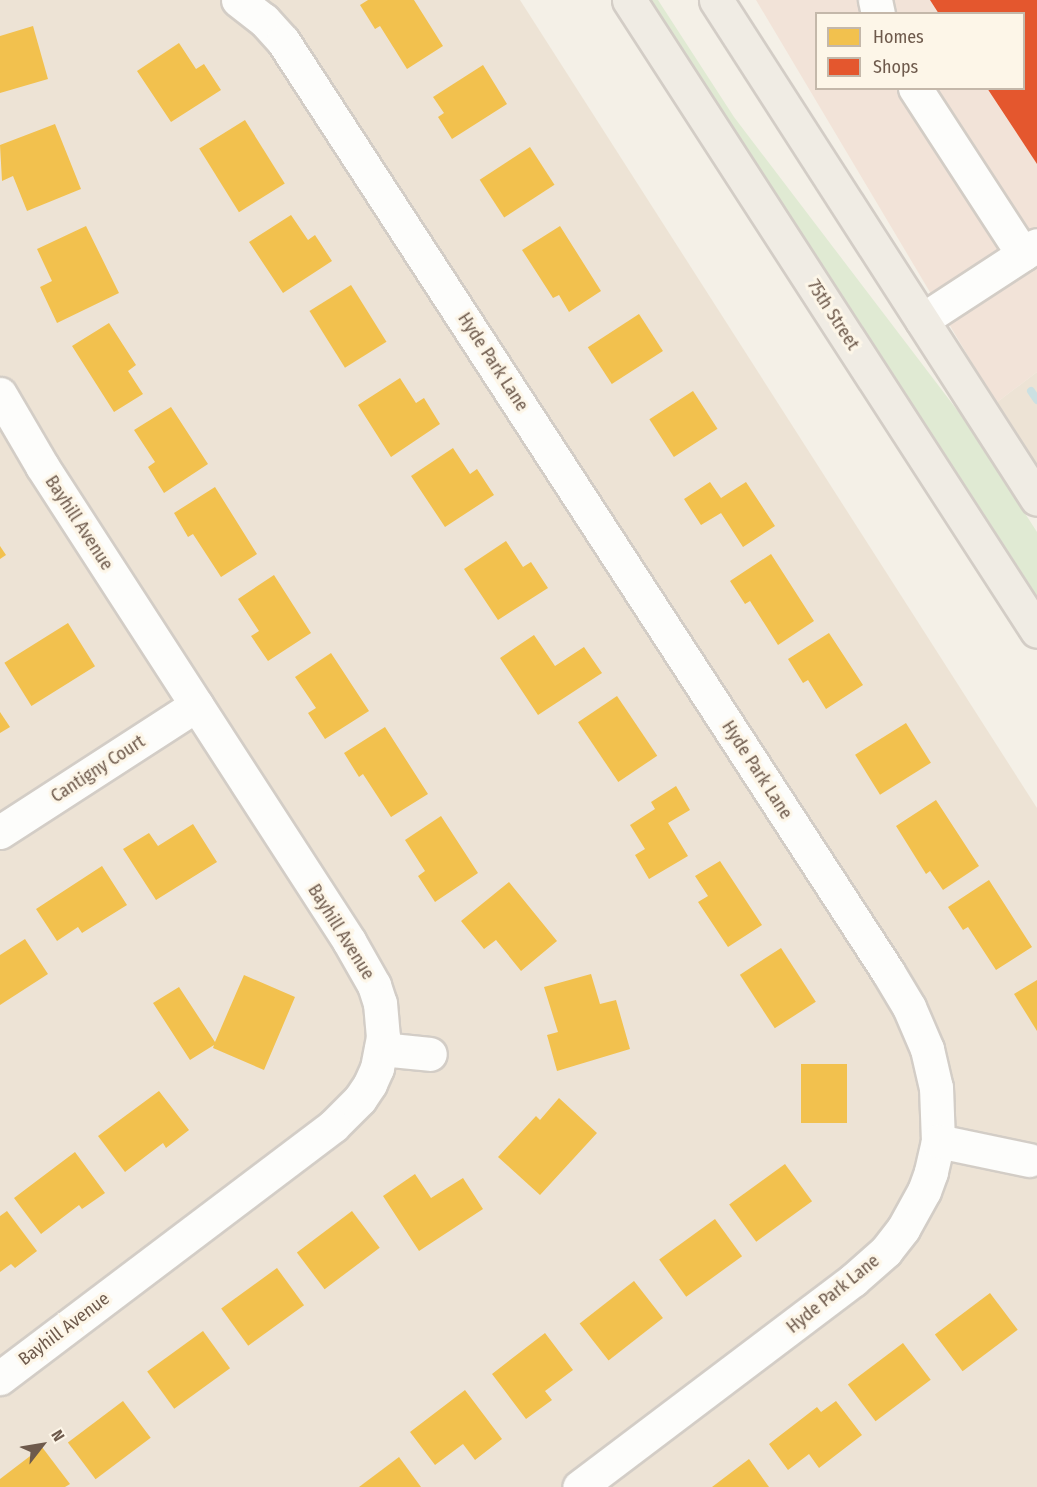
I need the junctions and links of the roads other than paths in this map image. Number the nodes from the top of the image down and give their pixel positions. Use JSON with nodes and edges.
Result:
{"nodes":[{"id":1,"x":238,"y":0,"type":"edge"},
{"id":2,"x":629,"y":0,"type":"edge"},
{"id":3,"x":716,"y":0,"type":"edge"},
{"id":4,"x":916,"y":90,"type":"edge"},
{"id":5,"x":1030,"y":249,"type":"edge"},
{"id":6,"x":922,"y":320,"type":"junction"},
{"id":7,"x":0,"y":394,"type":"edge"},
{"id":8,"x":1037,"y":499,"type":"edge"},
{"id":9,"x":1037,"y":631,"type":"edge"},
{"id":10,"x":196,"y":705,"type":"junction"},
{"id":11,"x":0,"y":832,"type":"edge"},
{"id":12,"x":381,"y":1049,"type":"junction"},
{"id":13,"x":430,"y":1054,"type":"dead end"},
{"id":14,"x":938,"y":1141,"type":"junction"},
{"id":15,"x":1029,"y":1160,"type":"dead end"},
{"id":16,"x":0,"y":1377,"type":"edge"},
{"id":17,"x":579,"y":1487,"type":"edge"}],
"edges":[{"from":1,"to":14,"type":"street","name":"Hyde Park Lane"},
{"from":2,"to":9,"type":"main road","name":"75th Street"},
{"from":3,"to":6,"type":"main road"},
{"from":4,"to":5,"type":"street"},
{"from":5,"to":6,"type":"street"},
{"from":6,"to":8,"type":"main road"},
{"from":7,"to":10,"type":"street","name":"Bayhill Avenue"},
{"from":10,"to":11,"type":"street","name":"Cantigny Court"},
{"from":10,"to":12,"type":"street","name":"Bayhill Avenue"},
{"from":12,"to":13,"type":"street"},
{"from":12,"to":16,"type":"street","name":"Bayhill Avenue"},
{"from":14,"to":15,"type":"street"},
{"from":14,"to":17,"type":"street","name":"Hyde Park Lane"}]}
